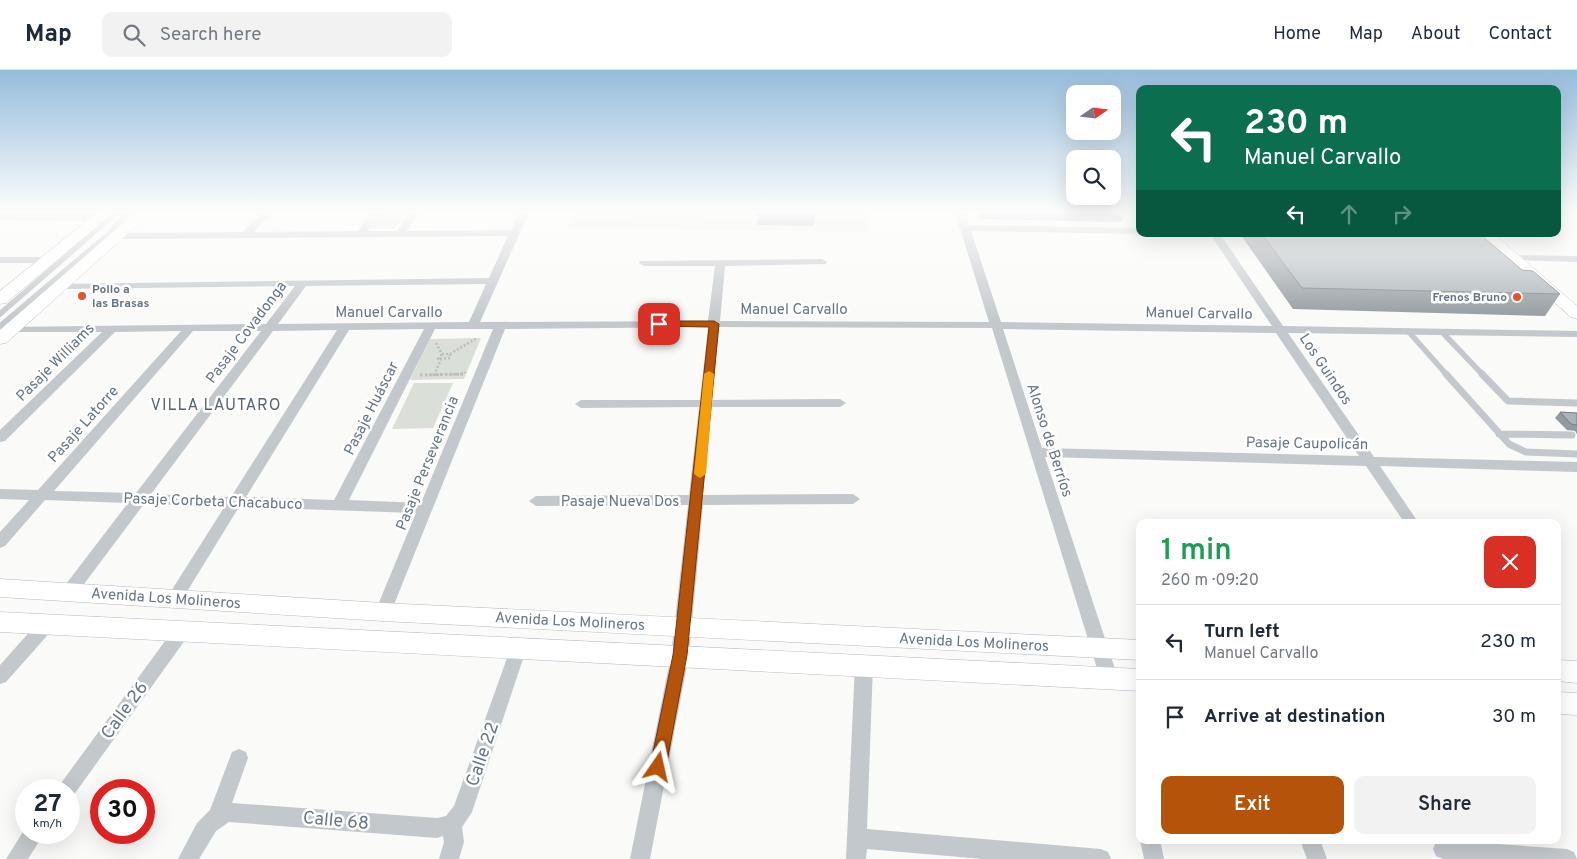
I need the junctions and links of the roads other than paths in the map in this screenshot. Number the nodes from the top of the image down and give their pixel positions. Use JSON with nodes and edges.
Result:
{"nodes":[{"id":1,"x":62,"y":249,"type":"edge"},
{"id":2,"x":75,"y":249,"type":"edge"},
{"id":3,"x":93,"y":249,"type":"edge"},
{"id":4,"x":102,"y":249,"type":"edge"},
{"id":5,"x":507,"y":249,"type":"edge"},
{"id":6,"x":972,"y":249,"type":"edge"},
{"id":7,"x":1225,"y":249,"type":"edge"},
{"id":8,"x":1503,"y":249,"type":"edge"},
{"id":9,"x":1514,"y":258,"type":"junction"},
{"id":10,"x":1577,"y":259,"type":"edge"},
{"id":11,"x":0,"y":260,"type":"edge"},
{"id":12,"x":48,"y":260,"type":"junction"},
{"id":13,"x":822,"y":262,"type":"dead end"},
{"id":14,"x":644,"y":263,"type":"dead end"},
{"id":15,"x":720,"y":263,"type":"junction"},
{"id":16,"x":492,"y":281,"type":"junction"},
{"id":17,"x":303,"y":284,"type":"junction"},
{"id":18,"x":60,"y":286,"type":"junction"},
{"id":19,"x":0,"y":299,"type":"edge"},
{"id":20,"x":0,"y":314,"type":"edge"},
{"id":21,"x":1577,"y":314,"type":"edge"},
{"id":22,"x":714,"y":324,"type":"junction"},
{"id":23,"x":996,"y":325,"type":"junction"},
{"id":24,"x":431,"y":326,"type":"junction"},
{"id":25,"x":500,"y":326,"type":"junction"},
{"id":26,"x":345,"y":327,"type":"junction"},
{"id":27,"x":190,"y":328,"type":"junction"},
{"id":28,"x":270,"y":328,"type":"junction"},
{"id":29,"x":111,"y":329,"type":"junction"},
{"id":30,"x":1280,"y":330,"type":"junction"},
{"id":31,"x":472,"y":331,"type":"junction"},
{"id":32,"x":1408,"y":331,"type":"junction"},
{"id":33,"x":4,"y":332,"type":"edge"},
{"id":34,"x":1442,"y":332,"type":"junction"},
{"id":35,"x":1577,"y":334,"type":"edge"},
{"id":36,"x":840,"y":403,"type":"dead end"},
{"id":37,"x":1577,"y":403,"type":"edge"},
{"id":38,"x":582,"y":404,"type":"dead end"},
{"id":39,"x":707,"y":404,"type":"junction"},
{"id":40,"x":1499,"y":434,"type":"junction"},
{"id":41,"x":1572,"y":435,"type":"dead end"},
{"id":42,"x":0,"y":438,"type":"edge"},
{"id":43,"x":1037,"y":452,"type":"junction"},
{"id":44,"x":1577,"y":454,"type":"edge"},
{"id":45,"x":1369,"y":460,"type":"junction"},
{"id":46,"x":1577,"y":467,"type":"edge"},
{"id":47,"x":0,"y":494,"type":"edge"},
{"id":48,"x":42,"y":495,"type":"junction"},
{"id":49,"x":140,"y":498,"type":"junction"},
{"id":50,"x":853,"y":499,"type":"dead end"},
{"id":51,"x":697,"y":500,"type":"junction"},
{"id":52,"x":536,"y":501,"type":"dead end"},
{"id":53,"x":235,"y":502,"type":"junction"},
{"id":54,"x":339,"y":505,"type":"junction"},
{"id":55,"x":426,"y":508,"type":"junction"},
{"id":56,"x":1409,"y":519,"type":"edge"},
{"id":57,"x":0,"y":542,"type":"edge"},
{"id":58,"x":0,"y":588,"type":"edge"},
{"id":59,"x":69,"y":592,"type":"junction"},
{"id":60,"x":174,"y":599,"type":"junction"},
{"id":61,"x":384,"y":612,"type":"junction"},
{"id":62,"x":0,"y":622,"type":"edge"},
{"id":63,"x":47,"y":624,"type":"junction"},
{"id":64,"x":683,"y":627,"type":"junction"},
{"id":65,"x":182,"y":631,"type":"junction"},
{"id":66,"x":519,"y":647,"type":"junction"},
{"id":67,"x":1099,"y":648,"type":"junction"},
{"id":68,"x":1136,"y":650,"type":"edge"},
{"id":69,"x":680,"y":655,"type":"junction"},
{"id":70,"x":864,"y":665,"type":"junction"},
{"id":71,"x":1561,"y":671,"type":"edge"},
{"id":72,"x":1577,"y":672,"type":"edge"},
{"id":73,"x":0,"y":677,"type":"edge"},
{"id":74,"x":1109,"y":678,"type":"junction"},
{"id":75,"x":1136,"y":680,"type":"edge"},
{"id":76,"x":1561,"y":703,"type":"edge"},
{"id":77,"x":1577,"y":704,"type":"edge"},
{"id":78,"x":239,"y":758,"type":"dead end"},
{"id":79,"x":74,"y":779,"type":"edge"},
{"id":80,"x":219,"y":814,"type":"junction"},
{"id":81,"x":452,"y":824,"type":"junction"},
{"id":82,"x":857,"y":838,"type":"junction"},
{"id":83,"x":27,"y":844,"type":"edge"},
{"id":84,"x":1151,"y":844,"type":"edge"},
{"id":85,"x":1311,"y":844,"type":"edge"},
{"id":86,"x":1443,"y":849,"type":"dead end"},
{"id":87,"x":1503,"y":856,"type":"edge"},
{"id":88,"x":16,"y":859,"type":"edge"},
{"id":89,"x":188,"y":859,"type":"edge"},
{"id":90,"x":449,"y":859,"type":"edge"},
{"id":91,"x":640,"y":859,"type":"edge"},
{"id":92,"x":856,"y":859,"type":"edge"},
{"id":93,"x":1101,"y":859,"type":"edge"},
{"id":94,"x":1154,"y":859,"type":"edge"},
{"id":95,"x":1317,"y":859,"type":"edge"},
{"id":96,"x":1567,"y":859,"type":"edge"}],
"edges":[{"from":1,"to":12,"type":"main road"},
{"from":2,"to":20,"type":"lane"},
{"from":3,"to":33,"type":"lane"},
{"from":4,"to":18,"type":"main road"},
{"from":5,"to":16,"type":"street"},
{"from":6,"to":23,"type":"street","name":"Alonso de Berríos"},
{"from":7,"to":30,"type":"street","name":"Los Guindos"},
{"from":8,"to":9,"type":"street"},
{"from":9,"to":10,"type":"street"},
{"from":9,"to":21,"type":"street"},
{"from":11,"to":12,"type":"street"},
{"from":12,"to":19,"type":"main road"},
{"from":13,"to":15,"type":"street"},
{"from":14,"to":15,"type":"street"},
{"from":15,"to":22,"type":"street"},
{"from":16,"to":17,"type":"street"},
{"from":16,"to":31,"type":"street"},
{"from":17,"to":18,"type":"street"},
{"from":17,"to":28,"type":"street","name":"Pasaje Covadonga"},
{"from":18,"to":33,"type":"main road"},
{"from":22,"to":23,"type":"street","name":"Manuel Carvallo"},
{"from":22,"to":25,"type":"street","name":"Manuel Carvallo"},
{"from":22,"to":39,"type":"street"},
{"from":23,"to":30,"type":"street","name":"Manuel Carvallo"},
{"from":23,"to":43,"type":"street","name":"Alonso de Berríos"},
{"from":24,"to":26,"type":"street","name":"Manuel Carvallo"},
{"from":24,"to":31,"type":"street","name":"Manuel Carvallo"},
{"from":24,"to":54,"type":"street","name":"Pasaje Huáscar"},
{"from":25,"to":31,"type":"street","name":"Manuel Carvallo"},
{"from":25,"to":55,"type":"street","name":"Pasaje Perseverancia"},
{"from":26,"to":28,"type":"street","name":"Manuel Carvallo"},
{"from":26,"to":53,"type":"street"},
{"from":27,"to":28,"type":"street","name":"Manuel Carvallo"},
{"from":27,"to":29,"type":"street","name":"Manuel Carvallo"},
{"from":27,"to":48,"type":"street","name":"Pasaje Latorre"},
{"from":28,"to":49,"type":"street","name":"Pasaje Covadonga"},
{"from":29,"to":33,"type":"street","name":"Manuel Carvallo"},
{"from":29,"to":42,"type":"street","name":"Pasaje Williams"},
{"from":30,"to":32,"type":"street","name":"Manuel Carvallo"},
{"from":30,"to":45,"type":"street","name":"Los Guindos"},
{"from":32,"to":34,"type":"street","name":"Manuel Carvallo"},
{"from":32,"to":40,"type":"lane"},
{"from":34,"to":35,"type":"street","name":"Manuel Carvallo"},
{"from":34,"to":37,"type":"lane"},
{"from":36,"to":39,"type":"street"},
{"from":38,"to":39,"type":"street"},
{"from":39,"to":51,"type":"street"},
{"from":40,"to":41,"type":"lane"},
{"from":40,"to":44,"type":"lane"},
{"from":43,"to":45,"type":"street","name":"Pasaje Caupolicán"},
{"from":43,"to":67,"type":"street","name":"Alonso de Berríos"},
{"from":45,"to":46,"type":"street","name":"Pasaje Caupolicán"},
{"from":45,"to":56,"type":"street","name":"Los Guindos"},
{"from":47,"to":48,"type":"street","name":"Pasaje Corbeta Chacabuco"},
{"from":48,"to":49,"type":"street","name":"Pasaje Corbeta Chacabuco"},
{"from":48,"to":57,"type":"street","name":"Pasaje Latorre"},
{"from":49,"to":53,"type":"street","name":"Pasaje Corbeta Chacabuco"},
{"from":49,"to":59,"type":"street","name":"Pasaje Covadonga"},
{"from":50,"to":51,"type":"street","name":"Pasaje Nueva Dos"},
{"from":51,"to":52,"type":"street","name":"Pasaje Nueva Dos"},
{"from":51,"to":64,"type":"street"},
{"from":53,"to":54,"type":"street","name":"Pasaje Corbeta Chacabuco"},
{"from":53,"to":60,"type":"street"},
{"from":54,"to":55,"type":"street","name":"Pasaje Corbeta Chacabuco"},
{"from":55,"to":61,"type":"street","name":"Pasaje Perseverancia"},
{"from":58,"to":59,"type":"street","name":"Avenida Los Molineros"},
{"from":59,"to":60,"type":"street","name":"Avenida Los Molineros"},
{"from":60,"to":61,"type":"street","name":"Avenida Los Molineros"},
{"from":61,"to":64,"type":"street","name":"Avenida Los Molineros"},
{"from":62,"to":63,"type":"street","name":"Avenida Los Molineros"},
{"from":63,"to":65,"type":"street","name":"Avenida Los Molineros"},
{"from":63,"to":73,"type":"street"},
{"from":64,"to":67,"type":"street","name":"Avenida Los Molineros"},
{"from":64,"to":69,"type":"street"},
{"from":65,"to":66,"type":"street","name":"Avenida Los Molineros"},
{"from":65,"to":79,"type":"street","name":"Calle 26"},
{"from":66,"to":69,"type":"street","name":"Avenida Los Molineros"},
{"from":66,"to":81,"type":"street","name":"Calle 22"},
{"from":67,"to":68,"type":"street","name":"Avenida Los Molineros"},
{"from":67,"to":74,"type":"street","name":"Alonso de Berríos"},
{"from":69,"to":70,"type":"street","name":"Avenida Los Molineros"},
{"from":69,"to":91,"type":"street"},
{"from":70,"to":74,"type":"street","name":"Avenida Los Molineros"},
{"from":70,"to":82,"type":"street"},
{"from":71,"to":72,"type":"street"},
{"from":74,"to":75,"type":"street","name":"Avenida Los Molineros"},
{"from":76,"to":77,"type":"street"},
{"from":78,"to":80,"type":"street"},
{"from":80,"to":81,"type":"street","name":"Calle 68"},
{"from":80,"to":89,"type":"street"},
{"from":81,"to":90,"type":"street"},
{"from":82,"to":92,"type":"street"},
{"from":82,"to":93,"type":"street"},
{"from":83,"to":88,"type":"street"},
{"from":84,"to":94,"type":"street"},
{"from":85,"to":95,"type":"street"},
{"from":86,"to":87,"type":"street"},
{"from":87,"to":96,"type":"street"}]}
